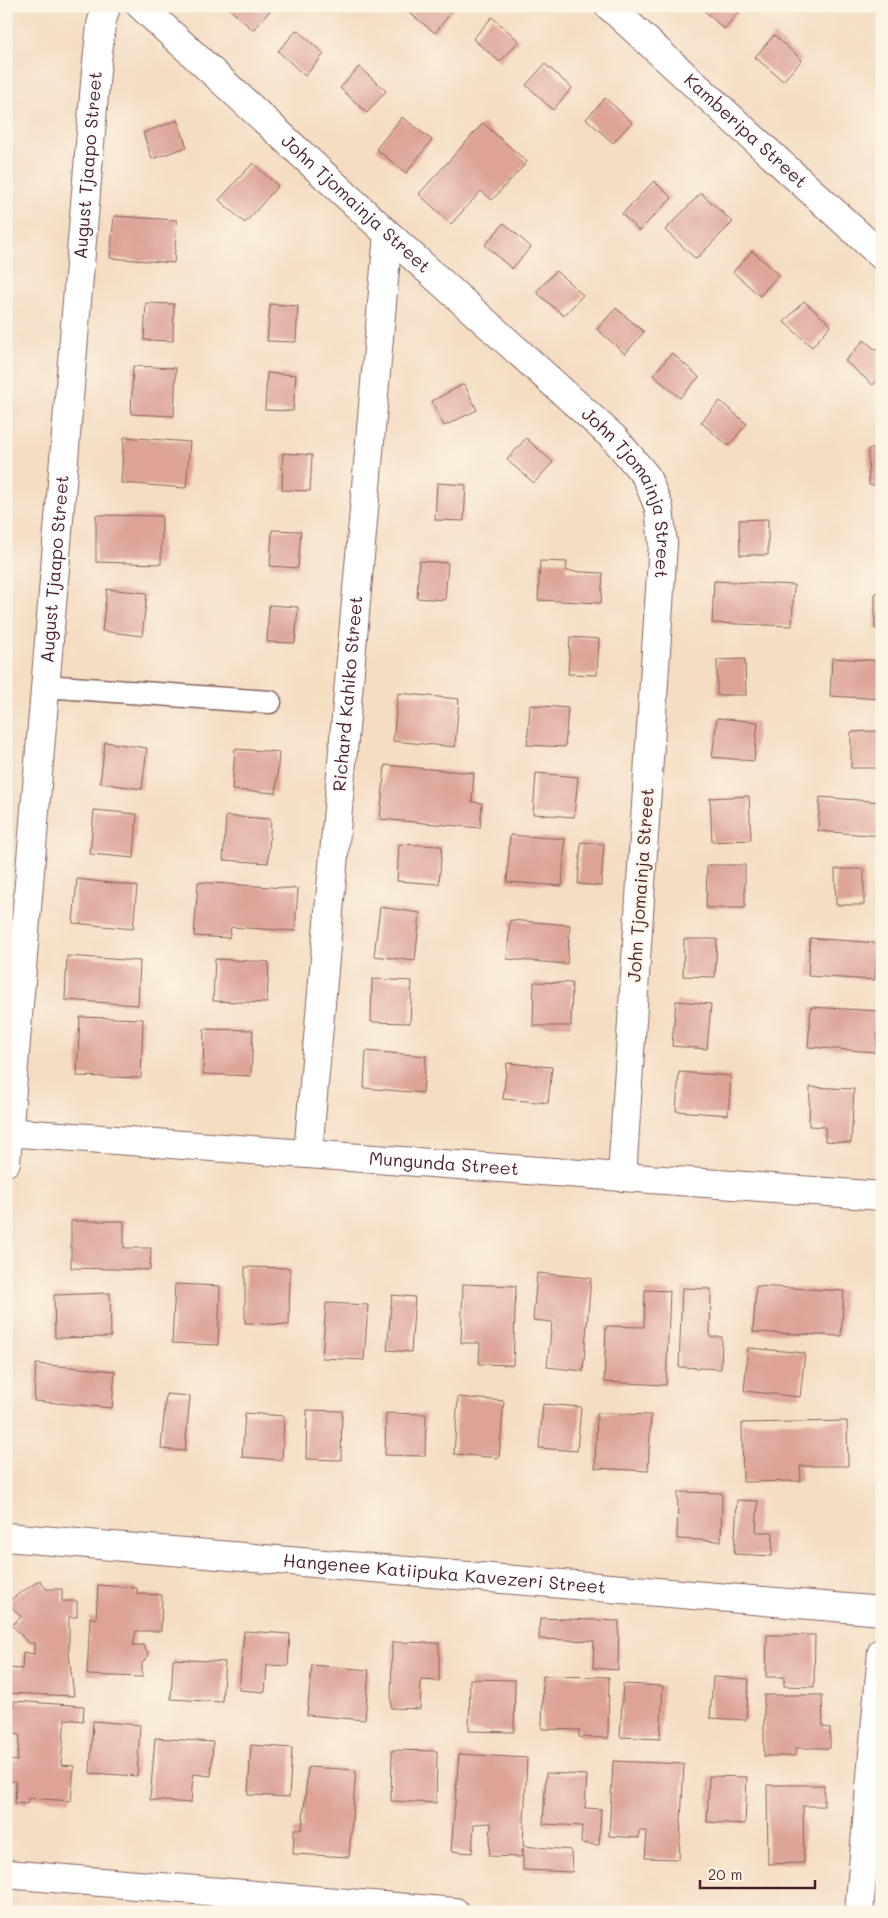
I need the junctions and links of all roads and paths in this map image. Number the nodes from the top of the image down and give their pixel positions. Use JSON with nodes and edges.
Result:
{"nodes":[{"id":1,"x":106,"y":6,"type":"edge"},
{"id":2,"x":141,"y":6,"type":"edge"},
{"id":3,"x":609,"y":6,"type":"edge"},
{"id":4,"x":388,"y":234,"type":"junction"},
{"id":5,"x":882,"y":256,"type":"edge"},
{"id":6,"x":45,"y":686,"type":"junction"},
{"id":7,"x":270,"y":702,"type":"dead end"},
{"id":8,"x":7,"y":1132,"type":"edge"},
{"id":9,"x":308,"y":1154,"type":"junction"},
{"id":10,"x":6,"y":1162,"type":"edge"},
{"id":11,"x":622,"y":1176,"type":"junction"},
{"id":12,"x":882,"y":1196,"type":"edge"},
{"id":13,"x":6,"y":1537,"type":"edge"},
{"id":14,"x":882,"y":1611,"type":"edge"},
{"id":15,"x":882,"y":1652,"type":"edge"},
{"id":16,"x":6,"y":1874,"type":"edge"},
{"id":17,"x":290,"y":1905,"type":"edge"},
{"id":18,"x":455,"y":1912,"type":"edge"},
{"id":19,"x":859,"y":1912,"type":"edge"}],
"edges":[{"from":1,"to":6,"type":"street","name":"August Tjaapo Street"},
{"from":2,"to":4,"type":"street","name":"John Tjomainja Street"},
{"from":3,"to":5,"type":"street","name":"Kamberipa Street"},
{"from":4,"to":9,"type":"street","name":"Richard Kahiko Street"},
{"from":4,"to":11,"type":"street","name":"John Tjomainja Street"},
{"from":6,"to":7,"type":"lane"},
{"from":6,"to":8,"type":"street","name":"August Tjaapo Street"},
{"from":8,"to":9,"type":"street","name":"Mungunda Street"},
{"from":8,"to":10,"type":"street","name":"August Tjaapo Street"},
{"from":9,"to":11,"type":"street","name":"Mungunda Street"},
{"from":11,"to":12,"type":"street","name":"Mungunda Street"},
{"from":13,"to":14,"type":"street","name":"Hangenee Katiipuka Kavezeri Street"},
{"from":15,"to":19,"type":"street"},
{"from":16,"to":17,"type":"street"},
{"from":17,"to":18,"type":"street"}]}
